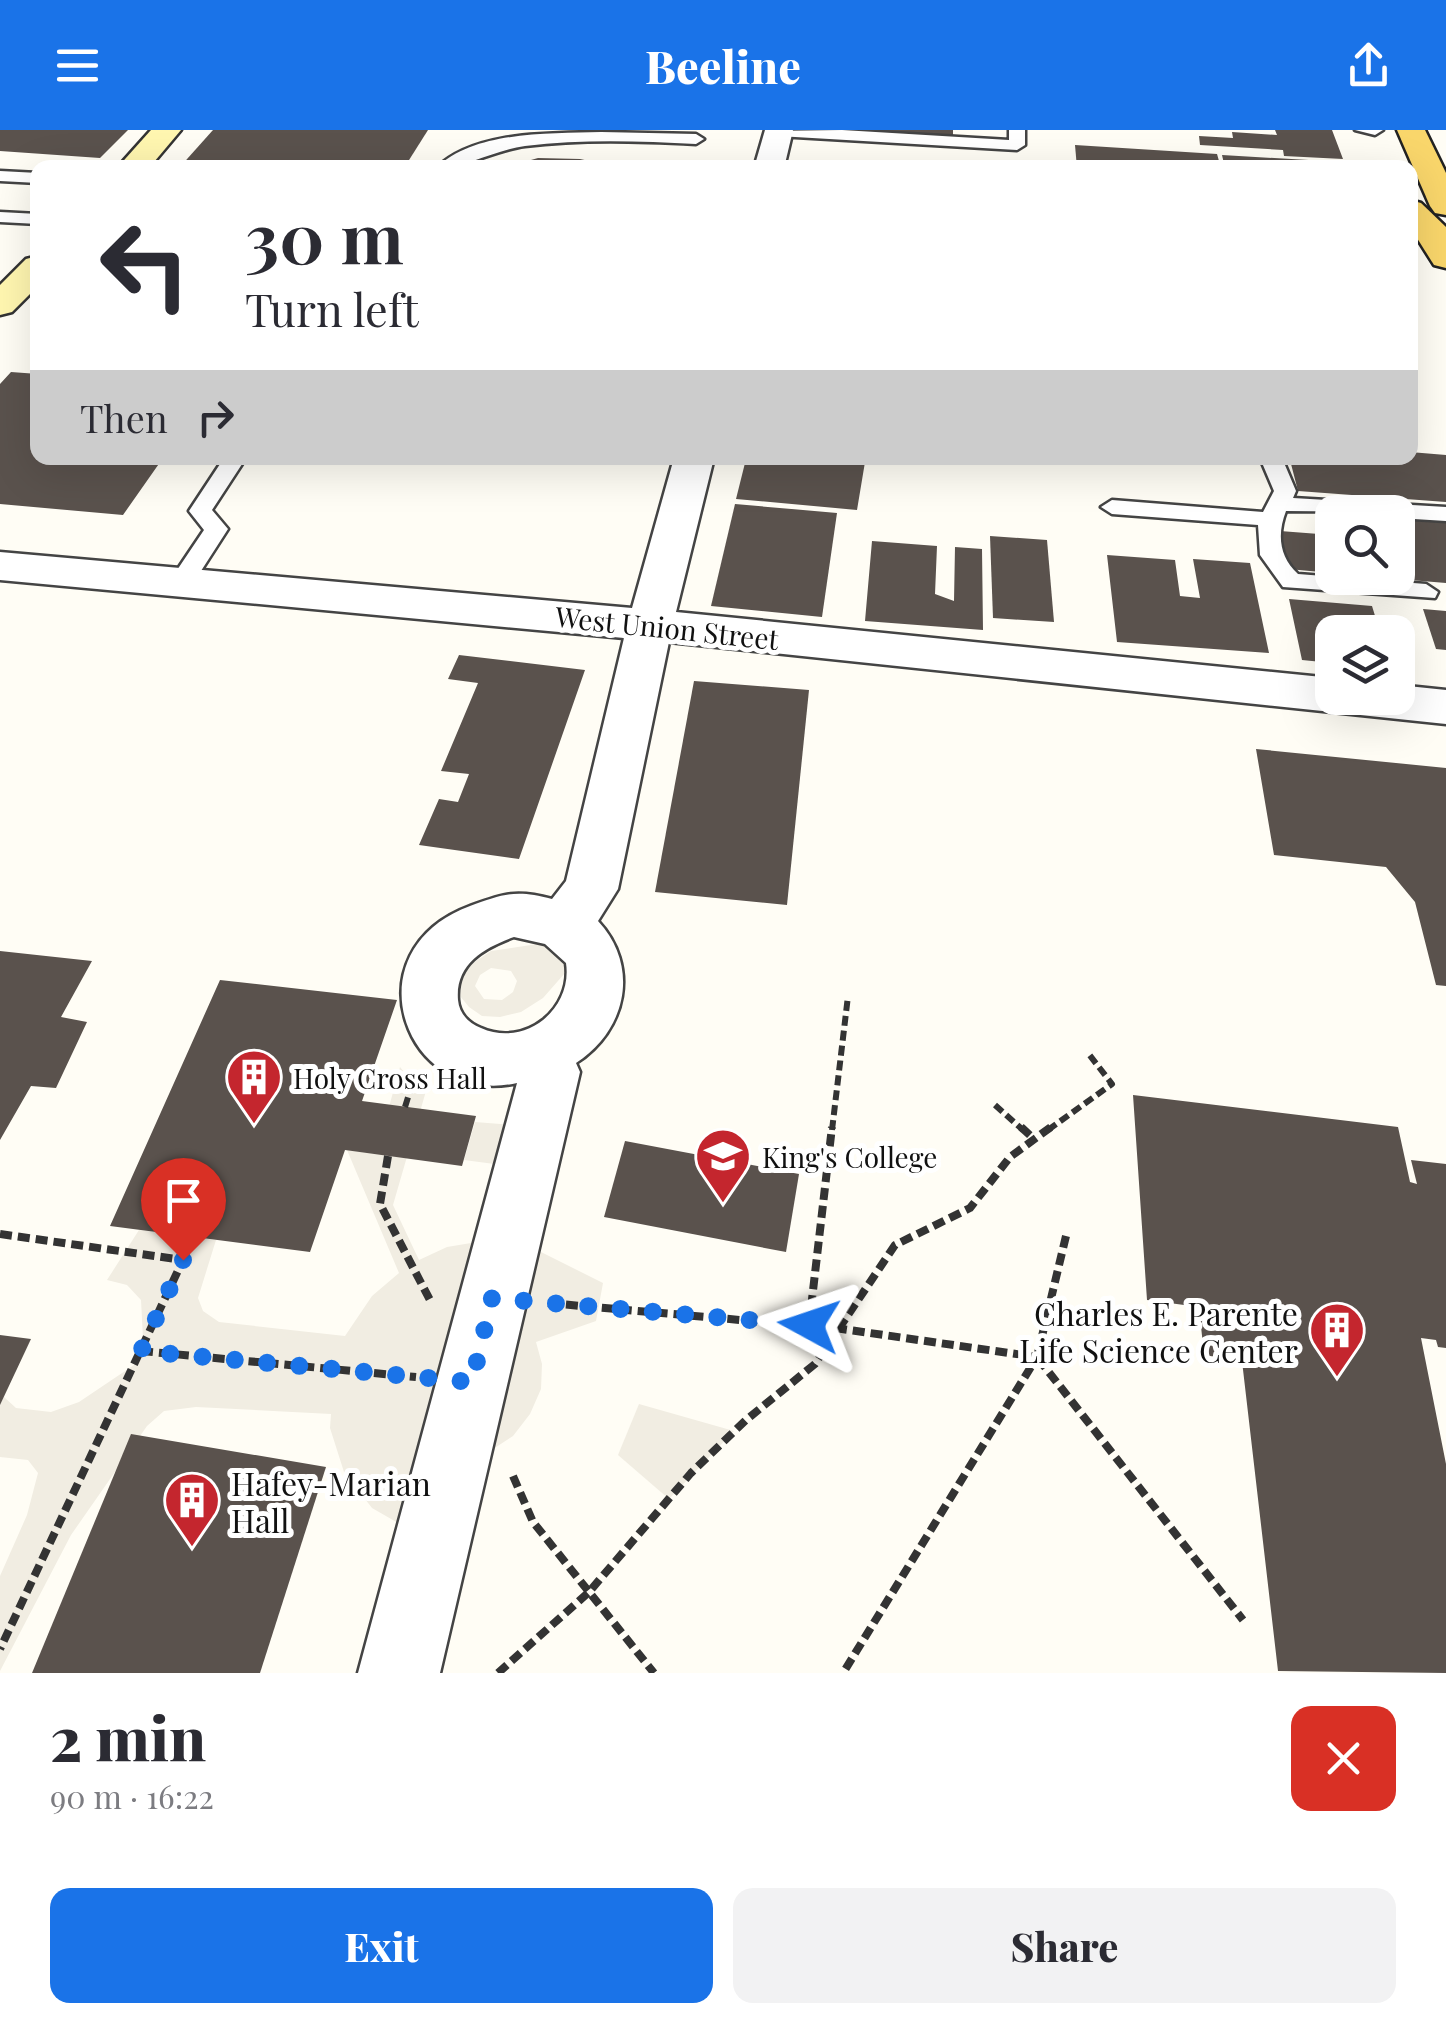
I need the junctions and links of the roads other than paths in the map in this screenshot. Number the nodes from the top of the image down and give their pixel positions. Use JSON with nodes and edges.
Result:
{"nodes":[{"id":1,"x":168,"y":130,"type":"edge"},
{"id":2,"x":778,"y":130,"type":"edge"},
{"id":3,"x":1017,"y":130,"type":"edge"},
{"id":4,"x":1363,"y":130,"type":"edge"},
{"id":5,"x":1411,"y":130,"type":"edge"},
{"id":6,"x":545,"y":132,"type":"edge"},
{"id":7,"x":696,"y":139,"type":"dead end"},
{"id":8,"x":1378,"y":139,"type":"edge"},
{"id":9,"x":140,"y":160,"type":"edge"},
{"id":10,"x":449,"y":160,"type":"edge"},
{"id":11,"x":771,"y":160,"type":"edge"},
{"id":12,"x":0,"y":176,"type":"edge"},
{"id":13,"x":30,"y":178,"type":"edge"},
{"id":14,"x":0,"y":217,"type":"edge"},
{"id":15,"x":30,"y":219,"type":"edge"},
{"id":16,"x":1436,"y":223,"type":"edge"},
{"id":17,"x":30,"y":274,"type":"edge"},
{"id":18,"x":2,"y":301,"type":"edge"},
{"id":19,"x":230,"y":465,"type":"edge"},
{"id":20,"x":692,"y":465,"type":"edge"},
{"id":21,"x":1274,"y":465,"type":"edge"},
{"id":22,"x":1112,"y":507,"type":"dead end"},
{"id":23,"x":1274,"y":511,"type":"junction"},
{"id":24,"x":1446,"y":514,"type":"edge"},
{"id":25,"x":0,"y":566,"type":"edge"},
{"id":26,"x":182,"y":582,"type":"junction"},
{"id":27,"x":1426,"y":592,"type":"dead end"},
{"id":28,"x":650,"y":625,"type":"junction"},
{"id":29,"x":1315,"y":694,"type":"edge"},
{"id":30,"x":1415,"y":704,"type":"edge"},
{"id":31,"x":1446,"y":707,"type":"edge"},
{"id":32,"x":564,"y":925,"type":"dead end"},
{"id":33,"x":550,"y":1072,"type":"dead end"},
{"id":34,"x":399,"y":1673,"type":"edge"}],
"edges":[{"from":1,"to":9,"type":"street"},
{"from":2,"to":3,"type":"lane"},
{"from":2,"to":11,"type":"street"},
{"from":4,"to":8,"type":"lane"},
{"from":5,"to":16,"type":"main road"},
{"from":6,"to":7,"type":"lane"},
{"from":6,"to":10,"type":"lane"},
{"from":12,"to":13,"type":"lane"},
{"from":14,"to":15,"type":"lane"},
{"from":17,"to":18,"type":"street"},
{"from":19,"to":26,"type":"lane"},
{"from":20,"to":28,"type":"street"},
{"from":21,"to":23,"type":"lane"},
{"from":22,"to":23,"type":"lane"},
{"from":23,"to":24,"type":"lane"},
{"from":23,"to":27,"type":"lane"},
{"from":25,"to":26,"type":"street","name":"West Union Street"},
{"from":26,"to":28,"type":"street","name":"West Union Street"},
{"from":28,"to":29,"type":"street","name":"West Union Street"},
{"from":28,"to":32,"type":"street"},
{"from":30,"to":31,"type":"street"},
{"from":33,"to":34,"type":"street"}]}
